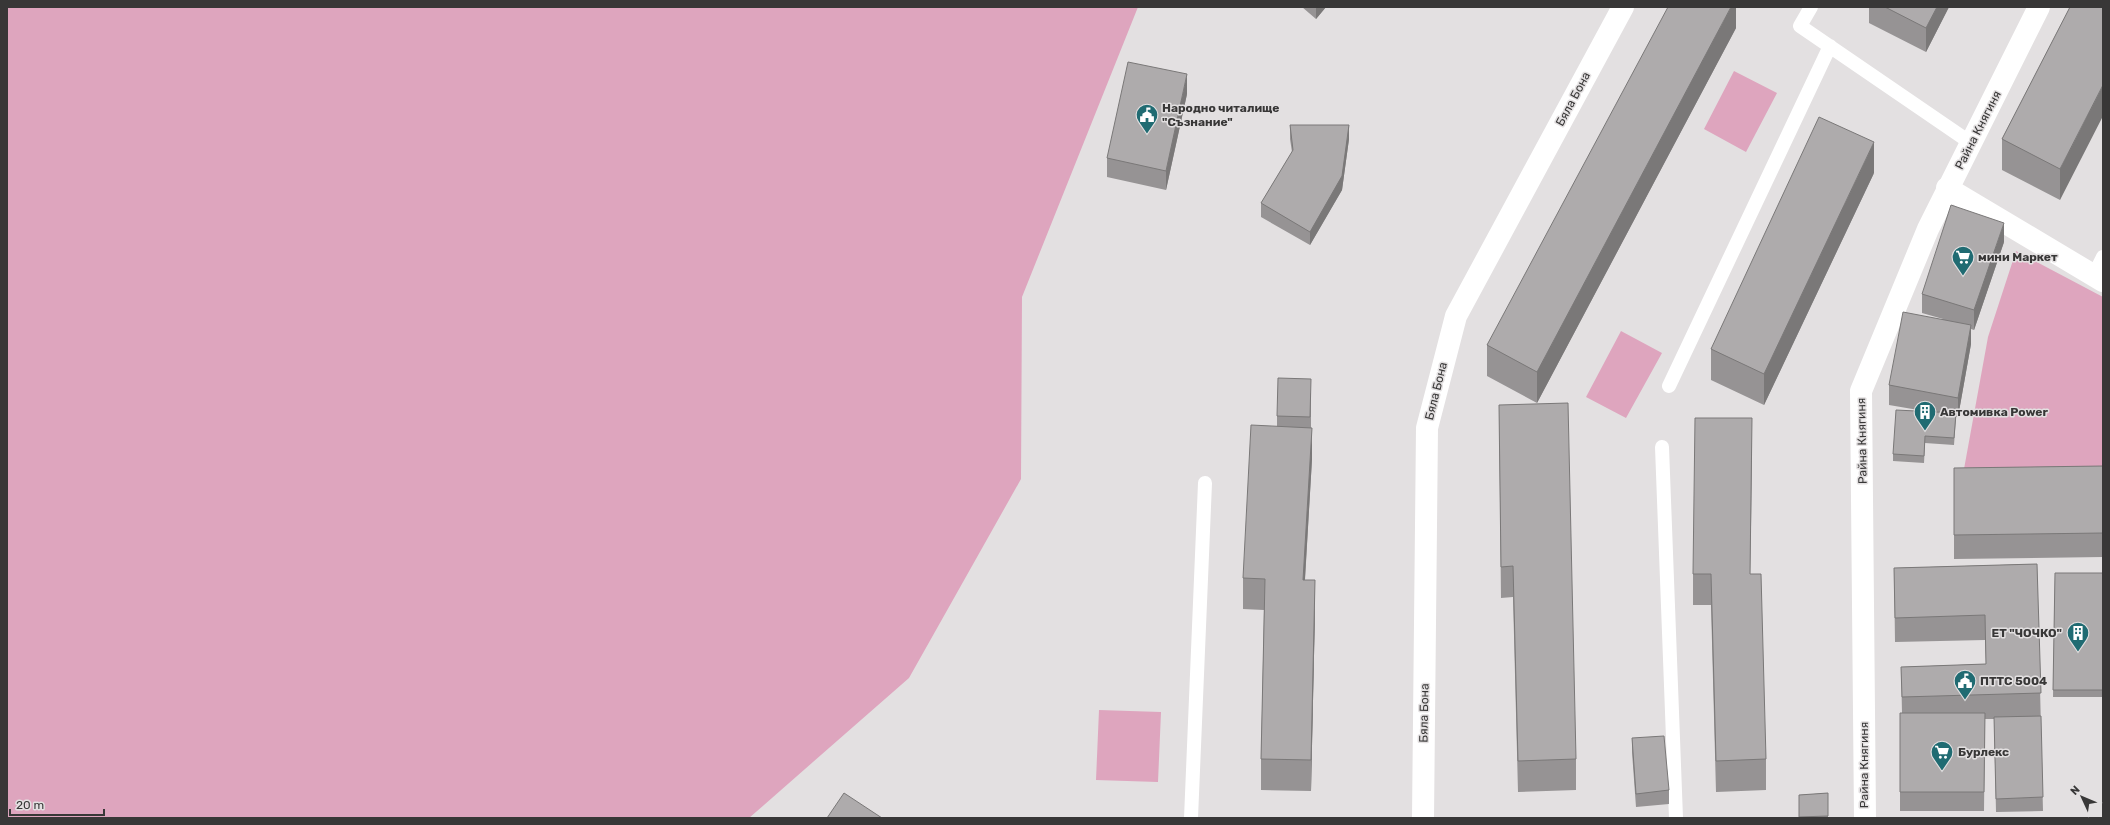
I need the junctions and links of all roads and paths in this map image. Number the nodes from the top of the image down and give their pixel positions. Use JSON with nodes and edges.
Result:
{"nodes":[{"id":1,"x":1623,"y":7,"type":"edge"},
{"id":2,"x":1811,"y":7,"type":"edge"},
{"id":3,"x":2039,"y":7,"type":"edge"},
{"id":4,"x":1830,"y":46,"type":"junction"},
{"id":5,"x":1971,"y":143,"type":"junction"},
{"id":6,"x":1948,"y":188,"type":"junction"},
{"id":7,"x":2100,"y":271,"type":"edge"},
{"id":8,"x":1669,"y":386,"type":"dead end"},
{"id":9,"x":1662,"y":447,"type":"dead end"},
{"id":10,"x":1205,"y":483,"type":"dead end"},
{"id":11,"x":1191,"y":818,"type":"edge"},
{"id":12,"x":1424,"y":818,"type":"edge"},
{"id":13,"x":1676,"y":818,"type":"edge"},
{"id":14,"x":1865,"y":818,"type":"edge"}],
"edges":[{"from":1,"to":12,"type":"street","name":"Бяла Бона"},
{"from":2,"to":4,"type":"lane"},
{"from":3,"to":5,"type":"street","name":"Райна Княгиня"},
{"from":4,"to":5,"type":"lane"},
{"from":4,"to":8,"type":"lane"},
{"from":5,"to":6,"type":"street","name":"Райна Княгиня"},
{"from":6,"to":7,"type":"street"},
{"from":6,"to":14,"type":"street","name":"Райна Княгиня"},
{"from":9,"to":13,"type":"lane"},
{"from":10,"to":11,"type":"lane"}]}
